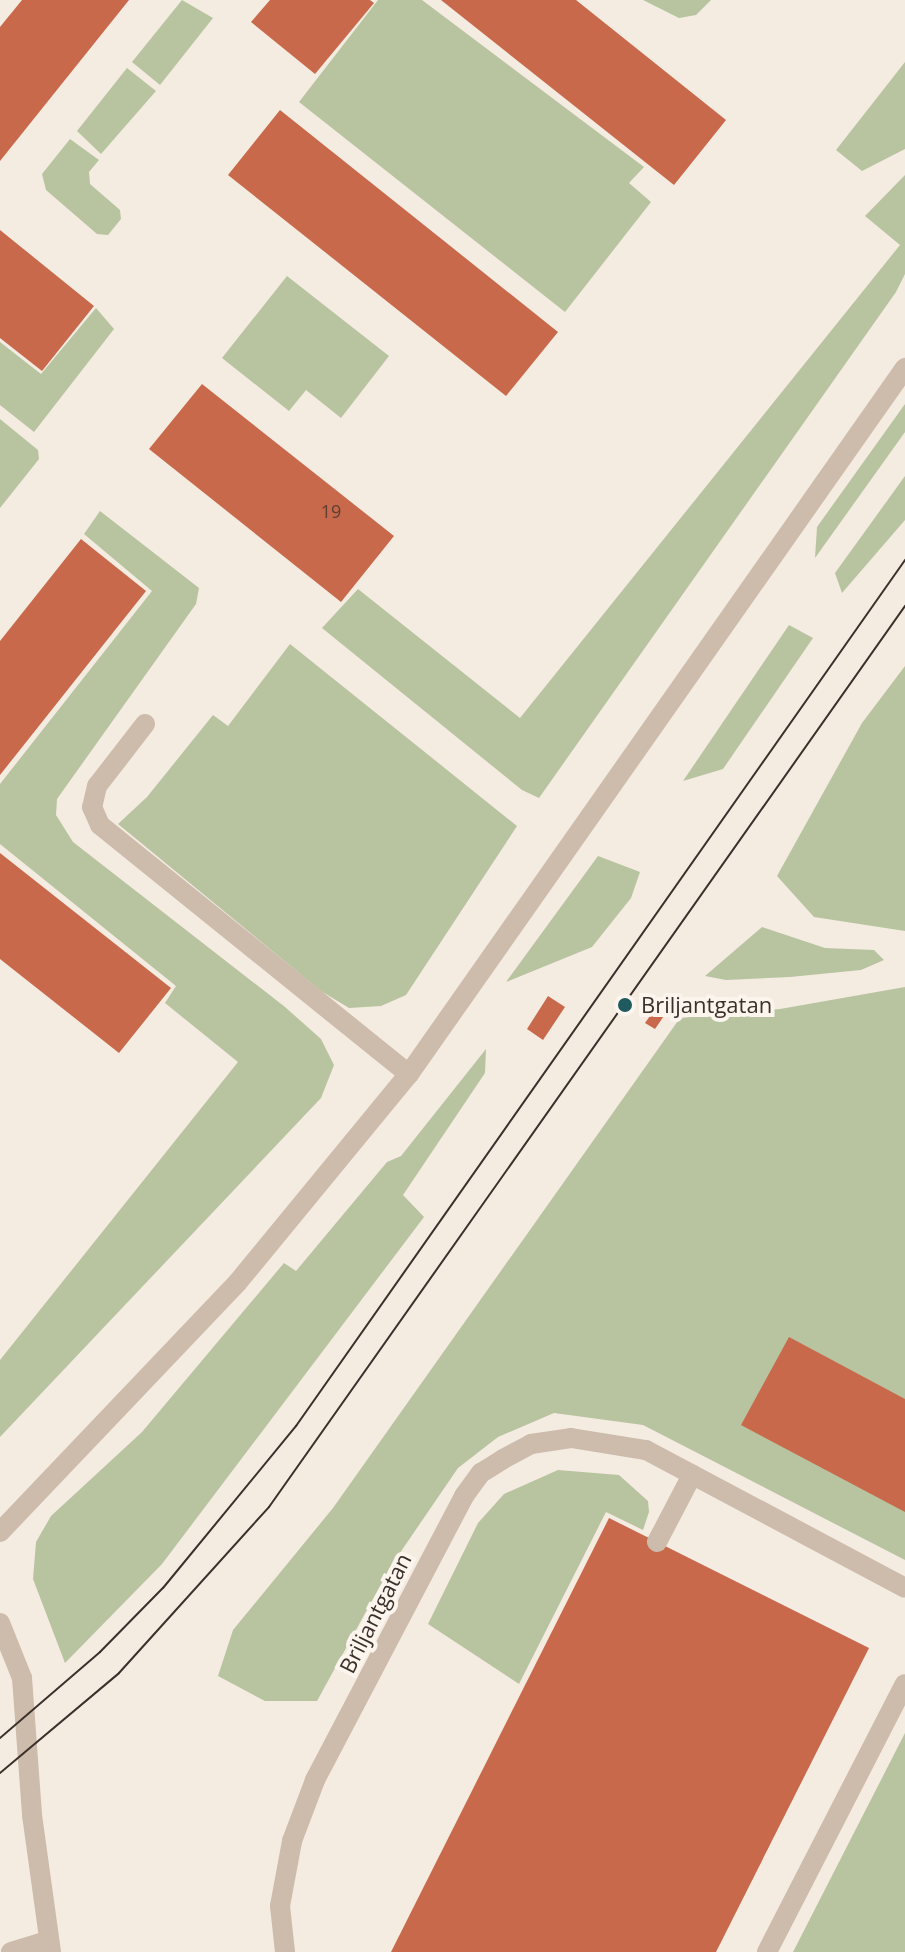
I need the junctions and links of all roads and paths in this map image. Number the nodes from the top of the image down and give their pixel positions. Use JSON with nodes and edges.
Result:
{"nodes":[{"id":1,"x":905,"y":368,"type":"edge"},
{"id":2,"x":145,"y":724,"type":"dead end"},
{"id":3,"x":409,"y":1074,"type":"junction"},
{"id":4,"x":692,"y":1475,"type":"junction"},
{"id":5,"x":0,"y":1532,"type":"edge"},
{"id":6,"x":657,"y":1542,"type":"dead end"},
{"id":7,"x":905,"y":1588,"type":"edge"},
{"id":8,"x":0,"y":1623,"type":"edge"},
{"id":9,"x":905,"y":1684,"type":"edge"},
{"id":10,"x":50,"y":1946,"type":"edge"},
{"id":11,"x":11,"y":1952,"type":"edge"},
{"id":12,"x":285,"y":1952,"type":"edge"},
{"id":13,"x":767,"y":1952,"type":"edge"}],
"edges":[{"from":1,"to":3,"type":"street"},
{"from":2,"to":3,"type":"street"},
{"from":3,"to":5,"type":"street"},
{"from":4,"to":6,"type":"street"},
{"from":4,"to":7,"type":"street","name":"Briljantgatan"},
{"from":4,"to":12,"type":"street","name":"Briljantgatan"},
{"from":8,"to":10,"type":"street"},
{"from":9,"to":13,"type":"street"},
{"from":10,"to":11,"type":"street"}]}
